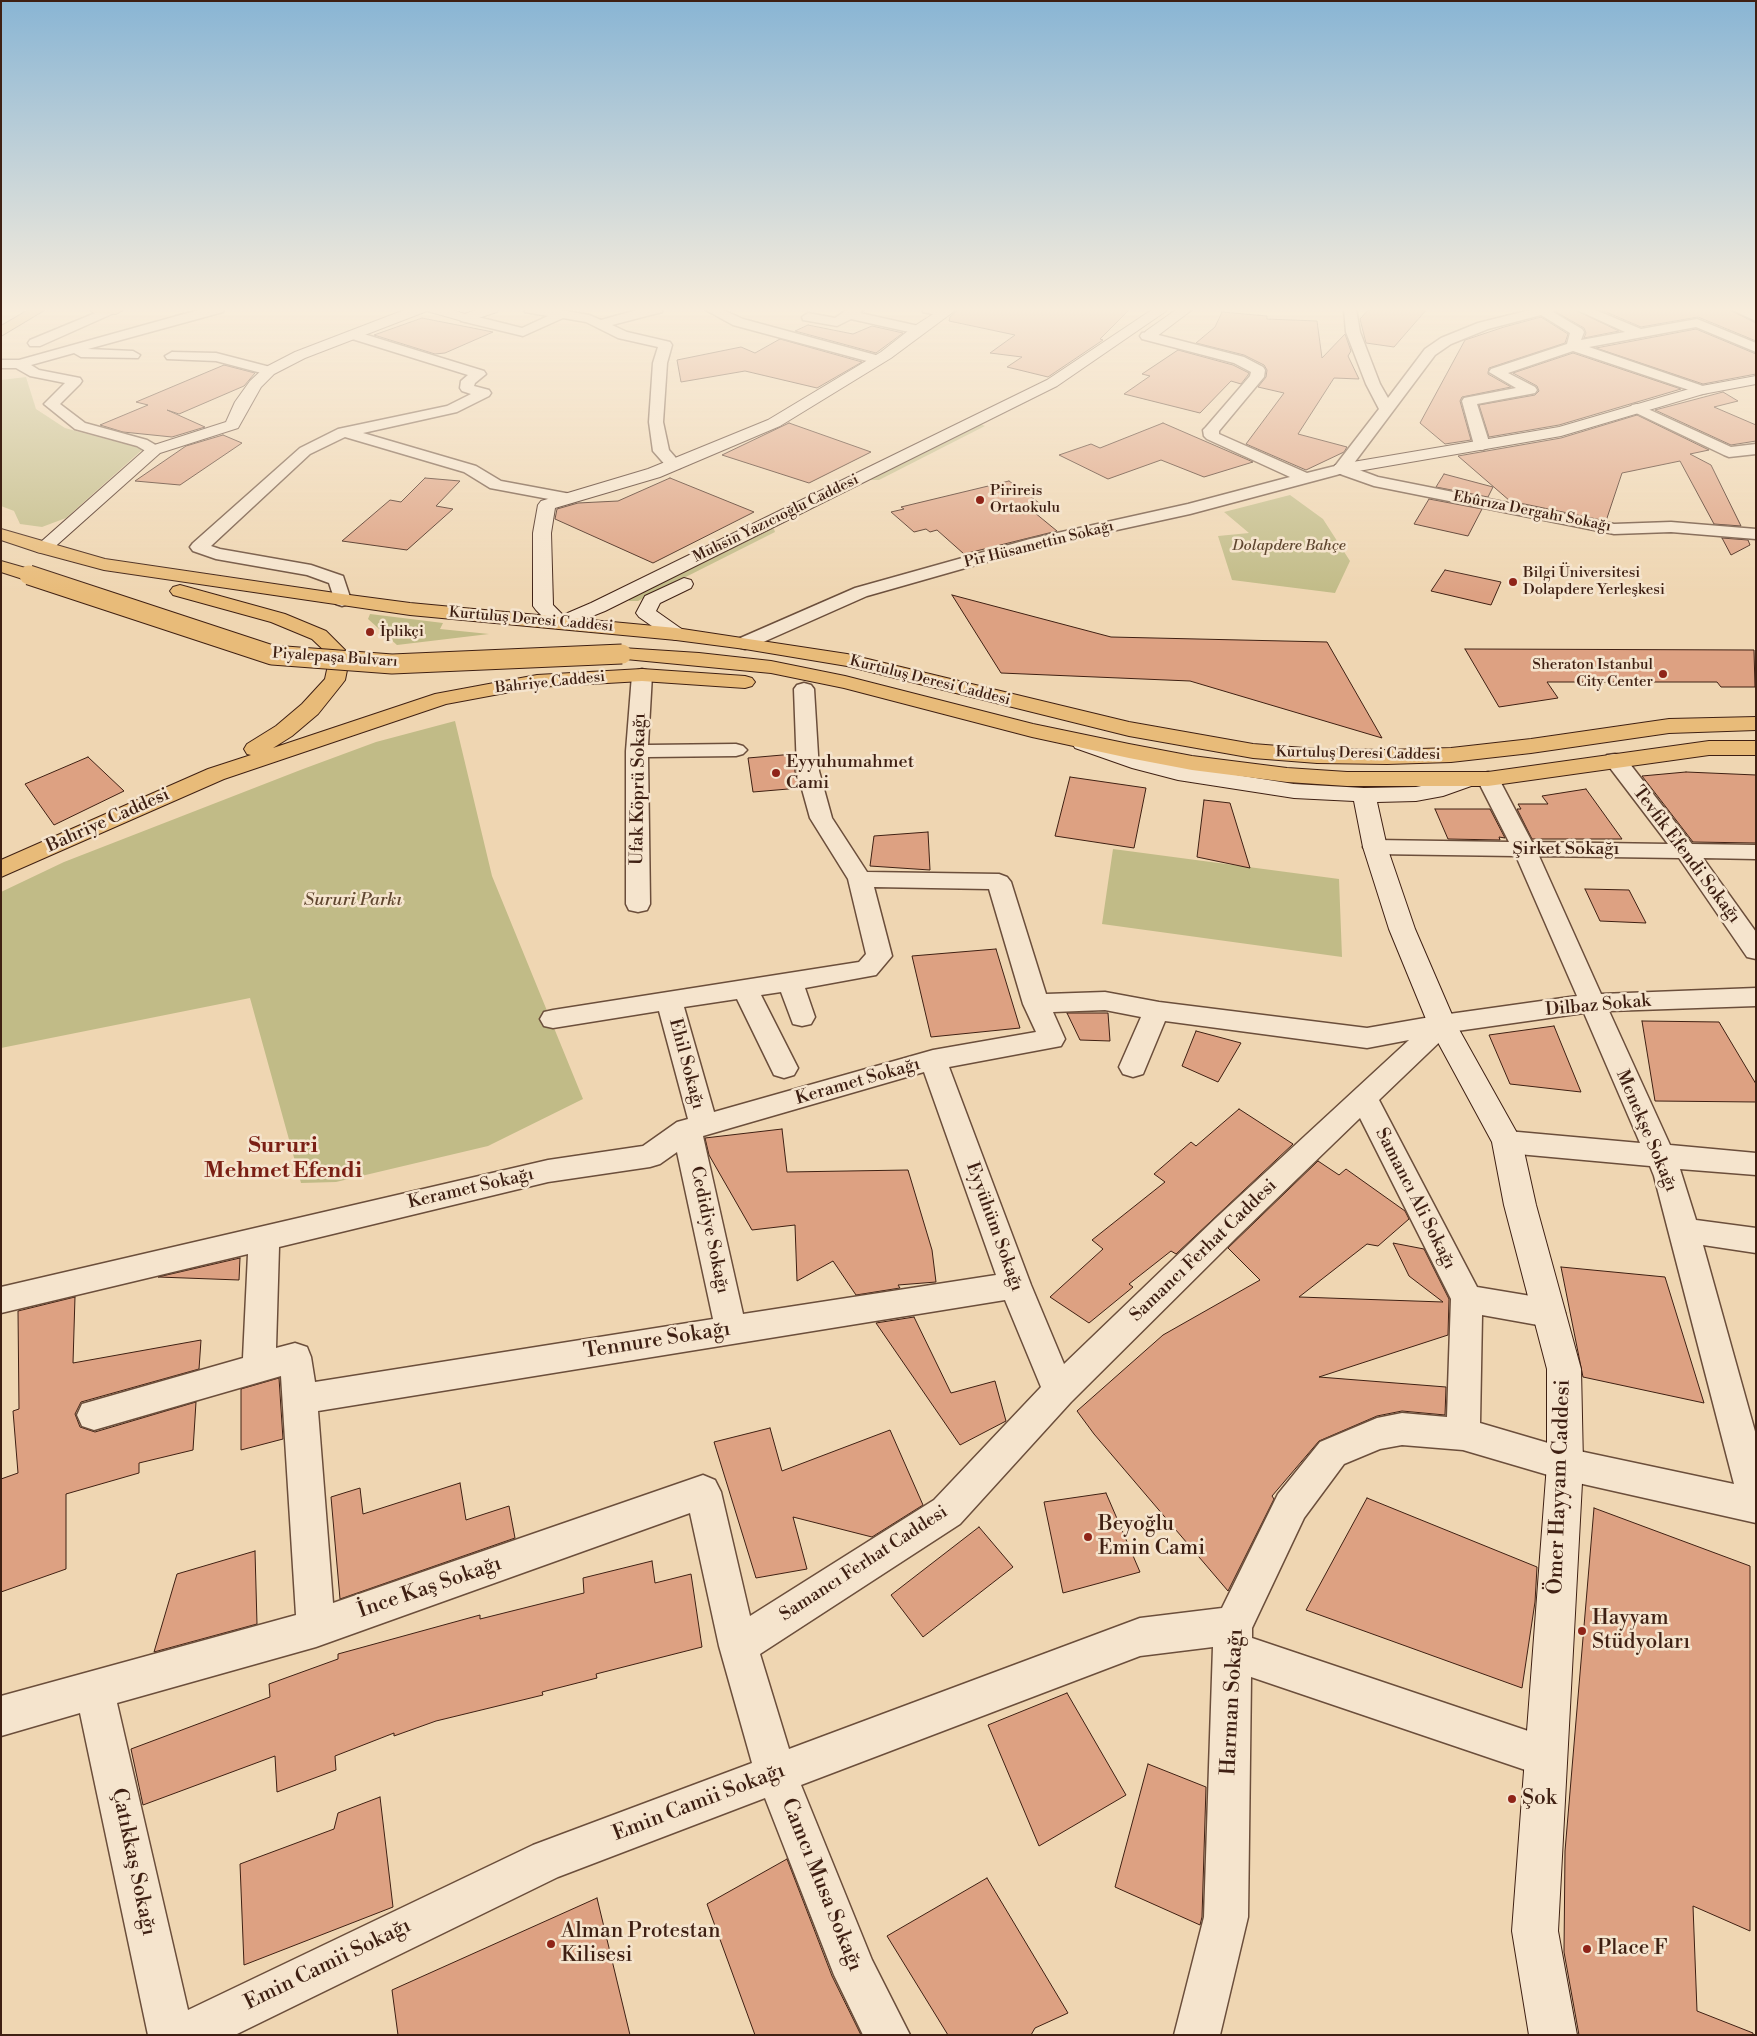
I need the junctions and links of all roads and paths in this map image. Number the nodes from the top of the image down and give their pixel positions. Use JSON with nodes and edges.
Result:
{"nodes":[{"id":1,"x":51,"y":404,"type":"edge"},
{"id":2,"x":242,"y":404,"type":"edge"},
{"id":3,"x":462,"y":404,"type":"edge"},
{"id":4,"x":657,"y":404,"type":"edge"},
{"id":5,"x":805,"y":404,"type":"edge"},
{"id":6,"x":1010,"y":404,"type":"edge"},
{"id":7,"x":1037,"y":404,"type":"edge"},
{"id":8,"x":1234,"y":404,"type":"edge"},
{"id":9,"x":1384,"y":404,"type":"edge"},
{"id":10,"x":1389,"y":404,"type":"edge"},
{"id":11,"x":1470,"y":404,"type":"edge"},
{"id":12,"x":1650,"y":404,"type":"edge"},
{"id":13,"x":1386,"y":408,"type":"junction"},
{"id":14,"x":1636,"y":408,"type":"junction"},
{"id":15,"x":992,"y":413,"type":"junction"},
{"id":16,"x":1009,"y":418,"type":"junction"},
{"id":17,"x":342,"y":432,"type":"junction"},
{"id":18,"x":1482,"y":445,"type":"junction"},
{"id":19,"x":1756,"y":449,"type":"edge"},
{"id":20,"x":154,"y":450,"type":"junction"},
{"id":21,"x":674,"y":465,"type":"junction"},
{"id":22,"x":1341,"y":469,"type":"junction"},
{"id":23,"x":856,"y":479,"type":"junction"},
{"id":24,"x":1307,"y":479,"type":"junction"},
{"id":25,"x":874,"y":487,"type":"junction"},
{"id":26,"x":570,"y":498,"type":"junction"},
{"id":27,"x":777,"y":518,"type":"junction"},
{"id":28,"x":797,"y":526,"type":"junction"},
{"id":29,"x":1,"y":534,"type":"edge"},
{"id":30,"x":1756,"y":534,"type":"edge"},
{"id":31,"x":43,"y":548,"type":"junction"},
{"id":32,"x":104,"y":564,"type":"junction"},
{"id":33,"x":1,"y":566,"type":"edge"},
{"id":34,"x":623,"y":594,"type":"junction"},
{"id":35,"x":342,"y":600,"type":"junction"},
{"id":36,"x":652,"y":600,"type":"junction"},
{"id":37,"x":560,"y":624,"type":"junction"},
{"id":38,"x":676,"y":634,"type":"junction"},
{"id":39,"x":745,"y":642,"type":"junction"},
{"id":40,"x":622,"y":654,"type":"joint"},
{"id":41,"x":642,"y":675,"type":"junction"},
{"id":42,"x":804,"y":689,"type":"junction"},
{"id":43,"x":896,"y":696,"type":"junction"},
{"id":44,"x":1756,"y":723,"type":"edge"},
{"id":45,"x":1067,"y":738,"type":"junction"},
{"id":46,"x":1756,"y":748,"type":"edge"},
{"id":47,"x":736,"y":750,"type":"dead end"},
{"id":48,"x":637,"y":751,"type":"junction"},
{"id":49,"x":1616,"y":760,"type":"junction"},
{"id":50,"x":216,"y":774,"type":"junction"},
{"id":51,"x":1477,"y":779,"type":"junction"},
{"id":52,"x":1364,"y":795,"type":"junction"},
{"id":53,"x":1375,"y":847,"type":"junction"},
{"id":54,"x":1525,"y":850,"type":"junction"},
{"id":55,"x":1685,"y":850,"type":"junction"},
{"id":56,"x":1756,"y":852,"type":"edge"},
{"id":57,"x":1,"y":869,"type":"edge"},
{"id":58,"x":860,"y":879,"type":"junction"},
{"id":59,"x":638,"y":904,"type":"dead end"},
{"id":60,"x":1756,"y":951,"type":"edge"},
{"id":61,"x":790,"y":981,"type":"junction"},
{"id":62,"x":745,"y":989,"type":"junction"},
{"id":63,"x":1756,"y":998,"type":"edge"},
{"id":64,"x":669,"y":1001,"type":"junction"},
{"id":65,"x":1036,"y":1004,"type":"junction"},
{"id":66,"x":1591,"y":1004,"type":"junction"},
{"id":67,"x":1158,"y":1011,"type":"junction"},
{"id":68,"x":802,"y":1017,"type":"dead end"},
{"id":69,"x":553,"y":1019,"type":"dead end"},
{"id":70,"x":1442,"y":1024,"type":"junction"},
{"id":71,"x":933,"y":1060,"type":"junction"},
{"id":72,"x":1133,"y":1067,"type":"dead end"},
{"id":73,"x":784,"y":1068,"type":"dead end"},
{"id":74,"x":1364,"y":1098,"type":"junction"},
{"id":75,"x":695,"y":1128,"type":"junction"},
{"id":76,"x":1506,"y":1142,"type":"junction"},
{"id":77,"x":1659,"y":1154,"type":"junction"},
{"id":78,"x":1756,"y":1164,"type":"edge"},
{"id":79,"x":1683,"y":1230,"type":"junction"},
{"id":80,"x":264,"y":1239,"type":"junction"},
{"id":81,"x":1756,"y":1241,"type":"edge"},
{"id":82,"x":1015,"y":1285,"type":"junction"},
{"id":83,"x":1467,"y":1299,"type":"junction"},
{"id":84,"x":1,"y":1300,"type":"edge"},
{"id":85,"x":1548,"y":1313,"type":"junction"},
{"id":86,"x":731,"y":1330,"type":"junction"},
{"id":87,"x":259,"y":1368,"type":"junction"},
{"id":88,"x":1059,"y":1391,"type":"junction"},
{"id":89,"x":300,"y":1399,"type":"junction"},
{"id":90,"x":94,"y":1415,"type":"dead end"},
{"id":91,"x":1463,"y":1434,"type":"junction"},
{"id":92,"x":1565,"y":1464,"type":"junction"},
{"id":93,"x":1756,"y":1500,"type":"edge"},
{"id":94,"x":1756,"y":1506,"type":"edge"},
{"id":95,"x":316,"y":1628,"type":"junction"},
{"id":96,"x":1232,"y":1638,"type":"junction"},
{"id":97,"x":738,"y":1646,"type":"junction"},
{"id":98,"x":95,"y":1690,"type":"junction"},
{"id":99,"x":1,"y":1716,"type":"edge"},
{"id":100,"x":1546,"y":1757,"type":"junction"},
{"id":101,"x":776,"y":1774,"type":"junction"},
{"id":102,"x":171,"y":2035,"type":"edge"},
{"id":103,"x":185,"y":2035,"type":"edge"},
{"id":104,"x":887,"y":2035,"type":"edge"},
{"id":105,"x":1197,"y":2035,"type":"edge"},
{"id":106,"x":1553,"y":2035,"type":"edge"}],
"edges":[{"from":1,"to":20,"type":"street"},
{"from":2,"to":20,"type":"street"},
{"from":3,"to":17,"type":"street"},
{"from":4,"to":21,"type":"street"},
{"from":5,"to":21,"type":"street"},
{"from":6,"to":15,"type":"street","name":"Muhsin Yazıcıoğlu Caddesi"},
{"from":7,"to":16,"type":"street","name":"Muhsin Yazıcıoğlu Caddesi"},
{"from":8,"to":24,"type":"street"},
{"from":9,"to":13,"type":"street"},
{"from":10,"to":13,"type":"street"},
{"from":11,"to":18,"type":"street"},
{"from":12,"to":14,"type":"street"},
{"from":13,"to":22,"type":"street"},
{"from":14,"to":18,"type":"street"},
{"from":14,"to":19,"type":"street"},
{"from":15,"to":16,"type":"street"},
{"from":15,"to":23,"type":"street","name":"Muhsin Yazıcıoğlu Caddesi"},
{"from":16,"to":25,"type":"street","name":"Muhsin Yazıcıoğlu Caddesi"},
{"from":17,"to":26,"type":"street"},
{"from":17,"to":35,"type":"street"},
{"from":18,"to":22,"type":"street"},
{"from":20,"to":31,"type":"street"},
{"from":21,"to":26,"type":"street"},
{"from":22,"to":24,"type":"street","name":"Pir Hüsamettin Sokağı"},
{"from":22,"to":30,"type":"street","name":"Ebûrıza Dergahı Sokağı"},
{"from":23,"to":25,"type":"street"},
{"from":23,"to":27,"type":"street","name":"Muhsin Yazıcıoğlu Caddesi"},
{"from":24,"to":39,"type":"street","name":"Pir Hüsamettin Sokağı"},
{"from":25,"to":28,"type":"street","name":"Muhsin Yazıcıoğlu Caddesi"},
{"from":26,"to":37,"type":"street"},
{"from":27,"to":28,"type":"street"},
{"from":27,"to":34,"type":"street","name":"Muhsin Yazıcıoğlu Caddesi"},
{"from":28,"to":36,"type":"street","name":"Muhsin Yazıcıoğlu Caddesi"},
{"from":29,"to":31,"type":"main road"},
{"from":31,"to":32,"type":"main road"},
{"from":32,"to":35,"type":"main road","name":"Kurtuluş Deresi Caddesi"},
{"from":32,"to":50,"type":"main road","name":"Bahriye Caddesi"},
{"from":33,"to":40,"type":"main road","name":"Piyalepaşa Bulvarı","bridge":true},
{"from":34,"to":36,"type":"street","name":"Muhsin Yazıcıoğlu Caddesi"},
{"from":34,"to":37,"type":"street","name":"Muhsin Yazıcıoğlu Caddesi"},
{"from":35,"to":37,"type":"main road","name":"Kurtuluş Deresi Caddesi"},
{"from":36,"to":38,"type":"street"},
{"from":37,"to":38,"type":"main road","name":"Kurtuluş Deresi Caddesi"},
{"from":38,"to":39,"type":"main road","name":"Kurtuluş Deresi Caddesi"},
{"from":39,"to":44,"type":"main road","name":"Kurtuluş Deresi Caddesi"},
{"from":40,"to":43,"type":"main road","name":"Kurtuluş Deresi Caddesi"},
{"from":41,"to":42,"type":"main road","name":"Bahriye Caddesi"},
{"from":41,"to":48,"type":"street","name":"Ufak Köprü Sokağı"},
{"from":41,"to":50,"type":"main road","name":"Bahriye Caddesi"},
{"from":42,"to":43,"type":"main road","name":"Bahriye Caddesi"},
{"from":42,"to":58,"type":"street"},
{"from":43,"to":45,"type":"main road","name":"Kurtuluş Deresi Caddesi"},
{"from":45,"to":51,"type":"main road","name":"Kurtuluş Deresi Caddesi"},
{"from":45,"to":52,"type":"street"},
{"from":46,"to":49,"type":"main road","name":"Kurtuluş Deresi Caddesi"},
{"from":47,"to":48,"type":"street"},
{"from":48,"to":59,"type":"street","name":"Ufak Köprü Sokağı"},
{"from":49,"to":51,"type":"main road","name":"Kurtuluş Deresi Caddesi"},
{"from":49,"to":55,"type":"street","name":"Tevfik Efendi Sokağı"},
{"from":50,"to":57,"type":"main road","name":"Bahriye Caddesi"},
{"from":51,"to":52,"type":"street"},
{"from":51,"to":54,"type":"street","name":"Menekşe Sokağı"},
{"from":52,"to":53,"type":"street","name":"Ömer Hayyam Caddesi"},
{"from":53,"to":54,"type":"street","name":"Şirket Sokağı"},
{"from":53,"to":70,"type":"street","name":"Ömer Hayyam Caddesi"},
{"from":54,"to":55,"type":"street","name":"Şirket Sokağı"},
{"from":54,"to":66,"type":"street","name":"Menekşe Sokağı"},
{"from":55,"to":56,"type":"street","name":"Şirket Sokağı"},
{"from":55,"to":60,"type":"street","name":"Tevfik Efendi Sokağı"},
{"from":58,"to":61,"type":"street"},
{"from":58,"to":65,"type":"street"},
{"from":61,"to":62,"type":"street"},
{"from":61,"to":68,"type":"street"},
{"from":62,"to":64,"type":"street"},
{"from":62,"to":73,"type":"street"},
{"from":63,"to":66,"type":"street","name":"Dilbaz Sokak"},
{"from":64,"to":69,"type":"street"},
{"from":64,"to":75,"type":"street","name":"Ehil Sokağı"},
{"from":65,"to":67,"type":"street"},
{"from":65,"to":71,"type":"street","name":"Keramet Sokağı"},
{"from":66,"to":70,"type":"street","name":"Dilbaz Sokak"},
{"from":66,"to":77,"type":"street","name":"Menekşe Sokağı"},
{"from":67,"to":70,"type":"street"},
{"from":67,"to":72,"type":"street"},
{"from":70,"to":74,"type":"street","name":"Samancı Ferhat Caddesi"},
{"from":70,"to":76,"type":"street","name":"Ömer Hayyam Caddesi"},
{"from":71,"to":75,"type":"street","name":"Keramet Sokağı"},
{"from":71,"to":82,"type":"street","name":"Eyyühüm Sokağı"},
{"from":74,"to":83,"type":"street","name":"Samancı Ali Sokağı"},
{"from":74,"to":88,"type":"street","name":"Samancı Ferhat Caddesi"},
{"from":75,"to":80,"type":"street","name":"Keramet Sokağı"},
{"from":75,"to":86,"type":"street","name":"Cedidiye Sokağı"},
{"from":76,"to":77,"type":"street"},
{"from":76,"to":85,"type":"street","name":"Ömer Hayyam Caddesi"},
{"from":77,"to":78,"type":"street"},
{"from":77,"to":79,"type":"street","name":"Menekşe Sokağı"},
{"from":79,"to":81,"type":"street"},
{"from":79,"to":93,"type":"street","name":"Menekşe Sokağı"},
{"from":80,"to":84,"type":"street","name":"Keramet Sokağı"},
{"from":80,"to":87,"type":"street"},
{"from":82,"to":86,"type":"street","name":"Tennure Sokağı"},
{"from":82,"to":88,"type":"street","name":"Eyyühüm Sokağı"},
{"from":83,"to":85,"type":"street"},
{"from":83,"to":91,"type":"street","name":"Samancı Ali Sokağı"},
{"from":85,"to":92,"type":"street","name":"Ömer Hayyam Caddesi"},
{"from":86,"to":89,"type":"street","name":"Tennure Sokağı"},
{"from":87,"to":89,"type":"street"},
{"from":87,"to":90,"type":"street"},
{"from":88,"to":97,"type":"street","name":"Samancı Ferhat Caddesi"},
{"from":89,"to":95,"type":"street"},
{"from":91,"to":92,"type":"street","name":"Harman Sokağı"},
{"from":91,"to":96,"type":"street","name":"Harman Sokağı"},
{"from":92,"to":94,"type":"street","name":"Harman Sokağı"},
{"from":92,"to":100,"type":"street","name":"Ömer Hayyam Caddesi"},
{"from":95,"to":97,"type":"street","name":"İnce Kaş Sokağı"},
{"from":95,"to":98,"type":"street","name":"İnce Kaş Sokağı"},
{"from":96,"to":100,"type":"street"},
{"from":96,"to":101,"type":"street","name":"Emin Camii Sokağı"},
{"from":96,"to":105,"type":"street","name":"Harman Sokağı"},
{"from":97,"to":101,"type":"street","name":"Camcı Musa Sokağı"},
{"from":98,"to":99,"type":"street","name":"İnce Kaş Sokağı"},
{"from":98,"to":102,"type":"street","name":"Çatıkkaş Sokağı"},
{"from":100,"to":106,"type":"street","name":"Ömer Hayyam Caddesi"},
{"from":101,"to":103,"type":"street","name":"Emin Camii Sokağı"},
{"from":101,"to":104,"type":"street","name":"Camcı Musa Sokağı"}]}
